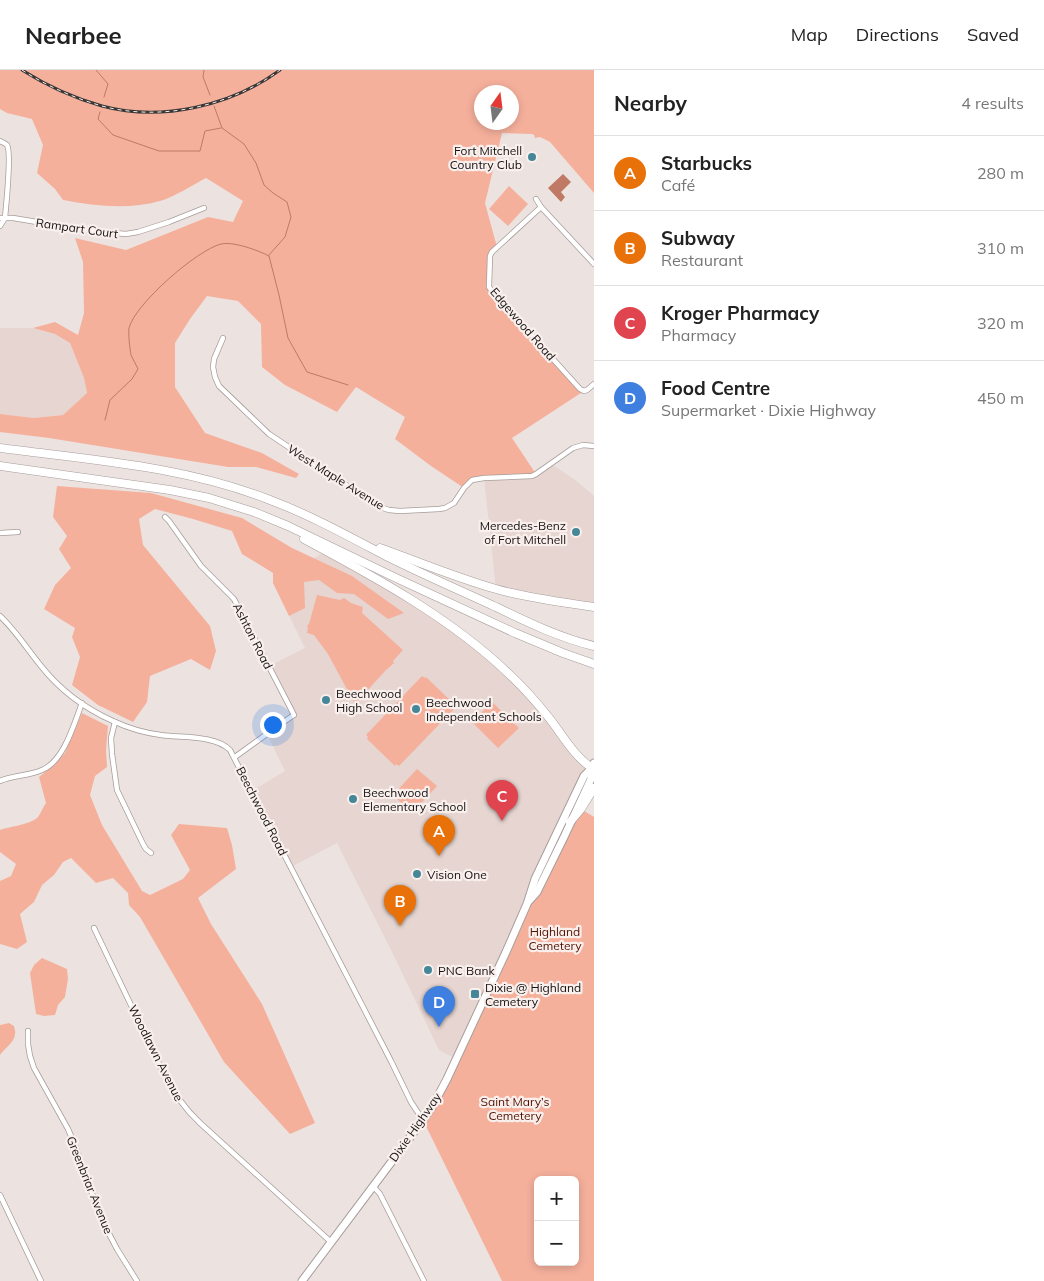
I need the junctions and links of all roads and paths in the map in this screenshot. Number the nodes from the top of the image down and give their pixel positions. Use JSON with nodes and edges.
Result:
{"nodes":[{"id":1,"x":0,"y":141,"type":"edge"},
{"id":2,"x":536,"y":199,"type":"dead end"},
{"id":3,"x":541,"y":206,"type":"junction"},
{"id":4,"x":204,"y":208,"type":"dead end"},
{"id":5,"x":3,"y":218,"type":"edge"},
{"id":6,"x":0,"y":226,"type":"edge"},
{"id":7,"x":594,"y":264,"type":"edge"},
{"id":8,"x":223,"y":338,"type":"dead end"},
{"id":9,"x":594,"y":384,"type":"edge"},
{"id":10,"x":594,"y":446,"type":"edge"},
{"id":11,"x":0,"y":448,"type":"edge"},
{"id":12,"x":0,"y":466,"type":"edge"},
{"id":13,"x":254,"y":512,"type":"junction"},
{"id":14,"x":165,"y":517,"type":"dead end"},
{"id":15,"x":18,"y":532,"type":"dead end"},
{"id":16,"x":0,"y":533,"type":"edge"},
{"id":17,"x":350,"y":537,"type":"junction"},
{"id":18,"x":594,"y":607,"type":"edge"},
{"id":19,"x":0,"y":616,"type":"edge"},
{"id":20,"x":594,"y":646,"type":"edge"},
{"id":21,"x":594,"y":664,"type":"edge"},
{"id":22,"x":82,"y":703,"type":"junction"},
{"id":23,"x":115,"y":722,"type":"junction"},
{"id":24,"x":235,"y":757,"type":"junction"},
{"id":25,"x":593,"y":765,"type":"edge"},
{"id":26,"x":0,"y":782,"type":"edge"},
{"id":27,"x":594,"y":788,"type":"edge"},
{"id":28,"x":570,"y":822,"type":"junction"},
{"id":29,"x":151,"y":852,"type":"dead end"},
{"id":30,"x":527,"y":904,"type":"junction"},
{"id":31,"x":94,"y":928,"type":"dead end"},
{"id":32,"x":28,"y":1031,"type":"dead end"},
{"id":33,"x":422,"y":1120,"type":"junction"},
{"id":34,"x":373,"y":1186,"type":"junction"},
{"id":35,"x":0,"y":1195,"type":"edge"},
{"id":36,"x":331,"y":1242,"type":"junction"},
{"id":37,"x":41,"y":1281,"type":"edge"},
{"id":38,"x":137,"y":1281,"type":"edge"},
{"id":39,"x":302,"y":1281,"type":"edge"},
{"id":40,"x":424,"y":1281,"type":"edge"}],
"edges":[{"from":1,"to":5,"type":"street"},
{"from":2,"to":3,"type":"street"},
{"from":3,"to":7,"type":"street"},
{"from":3,"to":9,"type":"street","name":"Edgewood Road"},
{"from":4,"to":5,"type":"street","name":"Rampart Court"},
{"from":5,"to":6,"type":"street"},
{"from":8,"to":10,"type":"street","name":"West Maple Avenue"},
{"from":11,"to":17,"type":"highway"},
{"from":12,"to":13,"type":"highway"},
{"from":13,"to":21,"type":"highway"},
{"from":13,"to":25,"type":"highway"},
{"from":14,"to":24,"type":"street","name":"Ashton Road"},
{"from":15,"to":16,"type":"street"},
{"from":17,"to":18,"type":"highway"},
{"from":17,"to":20,"type":"highway"},
{"from":19,"to":22,"type":"street","name":"Beechwood Road"},
{"from":22,"to":23,"type":"street","name":"Beechwood Road"},
{"from":22,"to":26,"type":"street"},
{"from":23,"to":24,"type":"street","name":"Beechwood Road"},
{"from":23,"to":29,"type":"street"},
{"from":24,"to":33,"type":"street","name":"Beechwood Road"},
{"from":25,"to":28,"type":"main road","name":"Dixie Highway"},
{"from":25,"to":30,"type":"main road","name":"Dixie Highway"},
{"from":27,"to":28,"type":"highway"},
{"from":28,"to":30,"type":"main road","name":"Dixie Highway"},
{"from":30,"to":33,"type":"main road","name":"Dixie Highway"},
{"from":31,"to":36,"type":"street","name":"Woodlawn Avenue"},
{"from":32,"to":38,"type":"street","name":"Greenbriar Avenue"},
{"from":33,"to":34,"type":"main road","name":"Dixie Highway"},
{"from":34,"to":36,"type":"main road","name":"Dixie Highway"},
{"from":34,"to":40,"type":"street"},
{"from":35,"to":37,"type":"street"},
{"from":36,"to":39,"type":"main road","name":"Dixie Highway"}]}
